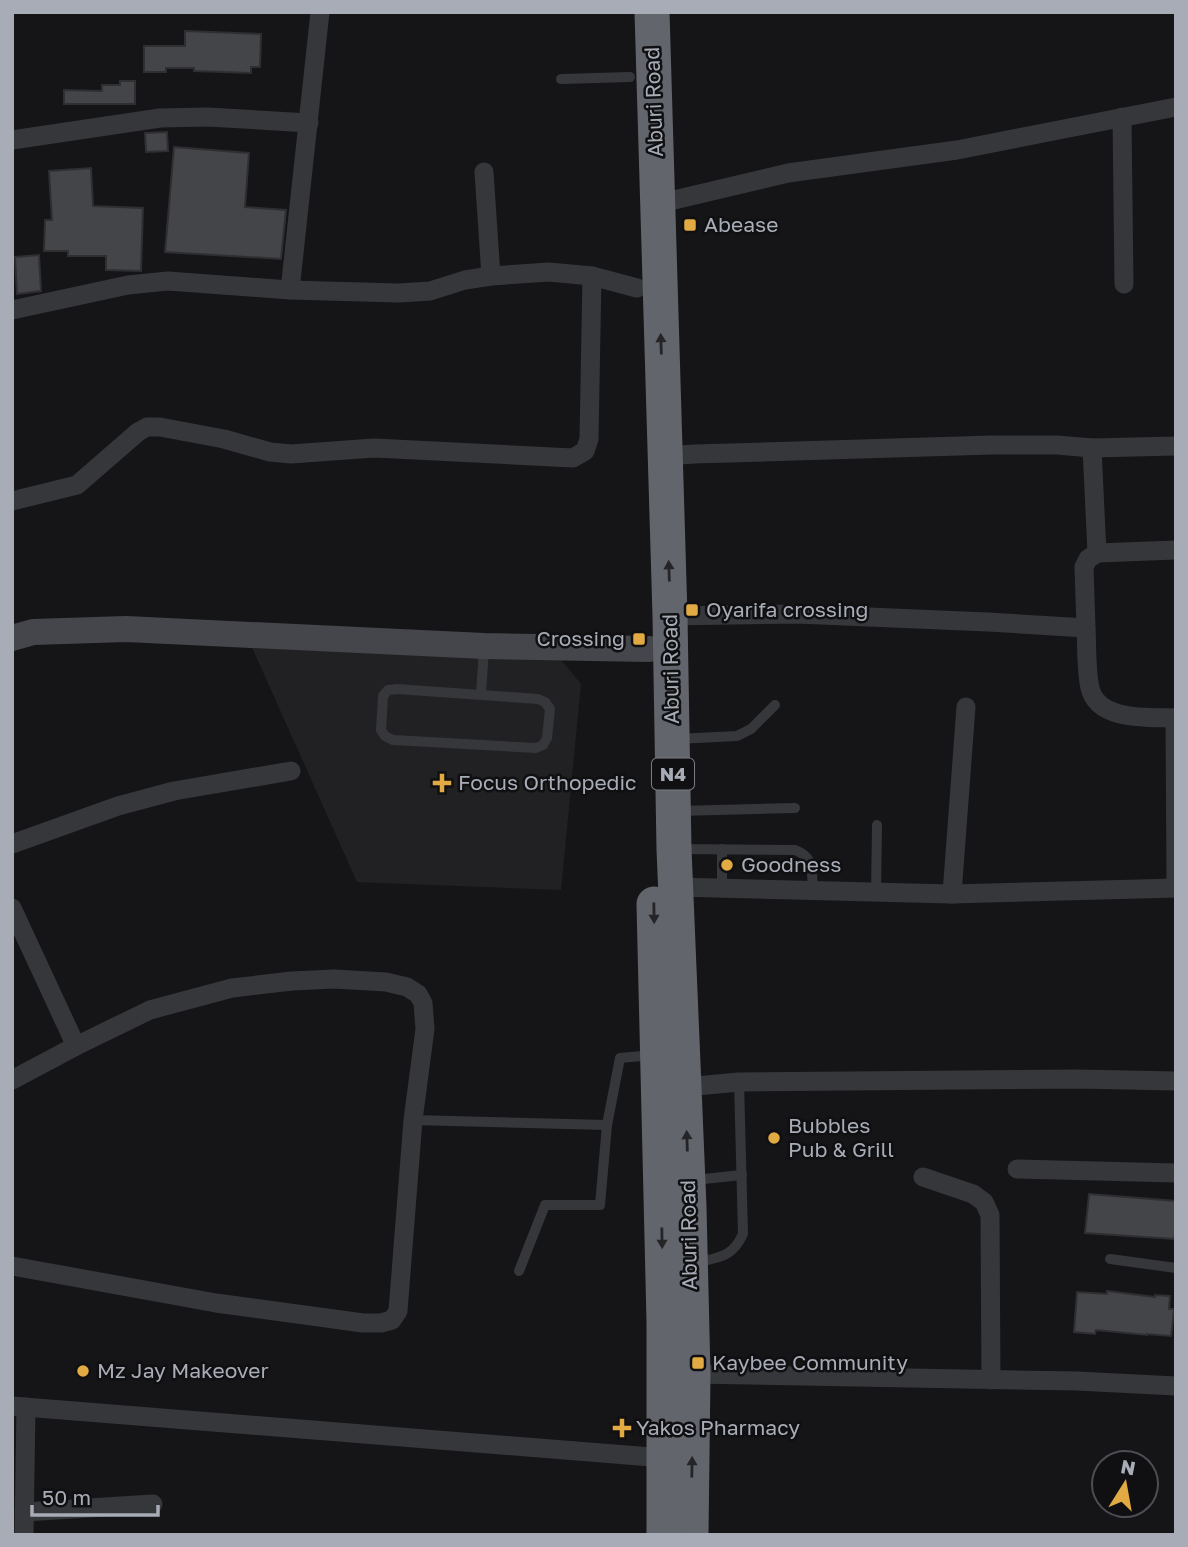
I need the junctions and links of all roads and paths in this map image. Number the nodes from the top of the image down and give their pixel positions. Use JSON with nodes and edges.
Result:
{"nodes":[{"id":1,"x":320,"y":12,"type":"edge"},
{"id":2,"x":628,"y":12,"type":"edge"},
{"id":3,"x":652,"y":12,"type":"edge"},
{"id":4,"x":630,"y":77,"type":"junction"},
{"id":5,"x":561,"y":79,"type":"dead end"},
{"id":6,"x":1176,"y":107,"type":"edge"},
{"id":7,"x":1122,"y":117,"type":"junction"},
{"id":8,"x":309,"y":123,"type":"junction"},
{"id":9,"x":12,"y":140,"type":"edge"},
{"id":10,"x":484,"y":172,"type":"dead end"},
{"id":11,"x":657,"y":204,"type":"junction"},
{"id":12,"x":491,"y":276,"type":"junction"},
{"id":13,"x":592,"y":276,"type":"junction"},
{"id":14,"x":1124,"y":284,"type":"dead end"},
{"id":15,"x":637,"y":288,"type":"junction"},
{"id":16,"x":290,"y":290,"type":"junction"},
{"id":17,"x":12,"y":310,"type":"edge"},
{"id":18,"x":1176,"y":446,"type":"edge"},
{"id":19,"x":1092,"y":448,"type":"junction"},
{"id":20,"x":665,"y":456,"type":"junction"},
{"id":21,"x":12,"y":501,"type":"edge"},
{"id":22,"x":1176,"y":550,"type":"edge"},
{"id":23,"x":1097,"y":553,"type":"junction"},
{"id":24,"x":670,"y":616,"type":"junction"},
{"id":25,"x":1086,"y":628,"type":"junction"},
{"id":26,"x":12,"y":638,"type":"edge"},
{"id":27,"x":484,"y":646,"type":"junction"},
{"id":28,"x":649,"y":649,"type":"junction"},
{"id":29,"x":481,"y":694,"type":"junction"},
{"id":30,"x":775,"y":705,"type":"dead end"},
{"id":31,"x":966,"y":707,"type":"dead end"},
{"id":32,"x":1175,"y":718,"type":"edge"},
{"id":33,"x":673,"y":740,"type":"junction"},
{"id":34,"x":291,"y":771,"type":"dead end"},
{"id":35,"x":795,"y":808,"type":"dead end"},
{"id":36,"x":674,"y":811,"type":"junction"},
{"id":37,"x":877,"y":825,"type":"dead end"},
{"id":38,"x":12,"y":844,"type":"edge"},
{"id":39,"x":674,"y":849,"type":"junction"},
{"id":40,"x":722,"y":849,"type":"junction"},
{"id":41,"x":1176,"y":880,"type":"edge"},
{"id":42,"x":676,"y":887,"type":"junction"},
{"id":43,"x":1176,"y":888,"type":"edge"},
{"id":44,"x":722,"y":889,"type":"junction"},
{"id":45,"x":813,"y":891,"type":"junction"},
{"id":46,"x":876,"y":893,"type":"junction"},
{"id":47,"x":952,"y":894,"type":"junction"},
{"id":48,"x":12,"y":908,"type":"edge"},
{"id":49,"x":76,"y":1046,"type":"junction"},
{"id":50,"x":670,"y":1054,"type":"junction"},
{"id":51,"x":12,"y":1080,"type":"edge"},
{"id":52,"x":1176,"y":1081,"type":"edge"},
{"id":53,"x":739,"y":1082,"type":"junction"},
{"id":54,"x":685,"y":1087,"type":"junction"},
{"id":55,"x":413,"y":1120,"type":"junction"},
{"id":56,"x":607,"y":1125,"type":"junction"},
{"id":57,"x":1017,"y":1169,"type":"dead end"},
{"id":58,"x":1176,"y":1173,"type":"edge"},
{"id":59,"x":742,"y":1175,"type":"junction"},
{"id":60,"x":923,"y":1177,"type":"dead end"},
{"id":61,"x":688,"y":1180,"type":"junction"},
{"id":62,"x":1110,"y":1259,"type":"dead end"},
{"id":63,"x":690,"y":1265,"type":"junction"},
{"id":64,"x":12,"y":1266,"type":"edge"},
{"id":65,"x":1176,"y":1268,"type":"edge"},
{"id":66,"x":519,"y":1271,"type":"dead end"},
{"id":67,"x":693,"y":1374,"type":"junction"},
{"id":68,"x":991,"y":1380,"type":"junction"},
{"id":69,"x":1176,"y":1386,"type":"edge"},
{"id":70,"x":19,"y":1406,"type":"edge"},
{"id":71,"x":664,"y":1458,"type":"junction"},
{"id":72,"x":153,"y":1504,"type":"dead end"},
{"id":73,"x":24,"y":1512,"type":"junction"},
{"id":74,"x":24,"y":1535,"type":"edge"},
{"id":75,"x":664,"y":1535,"type":"edge"},
{"id":76,"x":691,"y":1535,"type":"edge"}],
"edges":[{"from":1,"to":8,"type":"street"},
{"from":2,"to":4,"type":"highway","name":"Aburi Road","number":"N4"},
{"from":3,"to":11,"type":"highway","name":"Aburi Road","number":"N4"},
{"from":4,"to":5,"type":"lane"},
{"from":4,"to":15,"type":"highway","name":"Aburi Road","number":"N4"},
{"from":6,"to":7,"type":"street"},
{"from":7,"to":11,"type":"street"},
{"from":7,"to":14,"type":"street"},
{"from":8,"to":9,"type":"street"},
{"from":8,"to":16,"type":"street"},
{"from":10,"to":12,"type":"street"},
{"from":20,"to":11,"type":"highway","name":"Aburi Road","number":"N4","one_way":true},
{"from":12,"to":13,"type":"street"},
{"from":12,"to":16,"type":"street"},
{"from":13,"to":15,"type":"street"},
{"from":13,"to":21,"type":"street"},
{"from":15,"to":28,"type":"highway","name":"Aburi Road","number":"N4"},
{"from":16,"to":17,"type":"street"},
{"from":18,"to":19,"type":"street"},
{"from":19,"to":20,"type":"street"},
{"from":19,"to":23,"type":"street"},
{"from":24,"to":20,"type":"highway","name":"Aburi Road","number":"N4","one_way":true},
{"from":22,"to":23,"type":"street"},
{"from":23,"to":25,"type":"street"},
{"from":24,"to":25,"type":"street"},
{"from":24,"to":33,"type":"highway","name":"Aburi Road","number":"N4"},
{"from":25,"to":32,"type":"street"},
{"from":26,"to":27,"type":"street"},
{"from":27,"to":28,"type":"street"},
{"from":27,"to":29,"type":"lane"},
{"from":28,"to":50,"type":"highway","name":"Aburi Road","number":"N4","one_way":true},
{"from":29,"to":29,"type":"lane"},
{"from":30,"to":33,"type":"lane"},
{"from":31,"to":47,"type":"street"},
{"from":32,"to":41,"type":"street"},
{"from":33,"to":36,"type":"highway","name":"Aburi Road","number":"N4"},
{"from":34,"to":38,"type":"street"},
{"from":35,"to":36,"type":"lane"},
{"from":36,"to":39,"type":"highway","name":"Aburi Road","number":"N4"},
{"from":37,"to":46,"type":"lane"},
{"from":39,"to":40,"type":"lane"},
{"from":39,"to":42,"type":"highway","name":"Aburi Road","number":"N4"},
{"from":40,"to":44,"type":"lane"},
{"from":40,"to":45,"type":"lane"},
{"from":42,"to":44,"type":"street"},
{"from":42,"to":50,"type":"highway","name":"Aburi Road","number":"N4"},
{"from":43,"to":47,"type":"street"},
{"from":44,"to":45,"type":"street"},
{"from":45,"to":46,"type":"street"},
{"from":46,"to":47,"type":"street"},
{"from":48,"to":49,"type":"street"},
{"from":49,"to":51,"type":"street"},
{"from":49,"to":55,"type":"street"},
{"from":50,"to":54,"type":"highway","name":"Aburi Road","number":"N4"},
{"from":50,"to":56,"type":"lane"},
{"from":50,"to":71,"type":"highway","name":"Aburi Road","number":"N4","one_way":true},
{"from":52,"to":53,"type":"street"},
{"from":53,"to":54,"type":"street"},
{"from":53,"to":59,"type":"lane"},
{"from":61,"to":54,"type":"highway","name":"Aburi Road","number":"N4","one_way":true},
{"from":55,"to":56,"type":"lane"},
{"from":55,"to":64,"type":"street"},
{"from":56,"to":66,"type":"lane"},
{"from":57,"to":58,"type":"street"},
{"from":59,"to":61,"type":"lane"},
{"from":59,"to":63,"type":"lane"},
{"from":60,"to":68,"type":"street"},
{"from":61,"to":63,"type":"highway","name":"Aburi Road","number":"N4"},
{"from":62,"to":65,"type":"lane"},
{"from":63,"to":67,"type":"highway","name":"Aburi Road","number":"N4"},
{"from":67,"to":68,"type":"street"},
{"from":76,"to":67,"type":"highway","name":"Aburi Road","number":"N4","one_way":true},
{"from":68,"to":69,"type":"street"},
{"from":70,"to":71,"type":"street"},
{"from":70,"to":73,"type":"street"},
{"from":71,"to":75,"type":"highway","name":"Aburi Road","number":"N4"},
{"from":72,"to":73,"type":"street"},
{"from":73,"to":74,"type":"street"}]}
